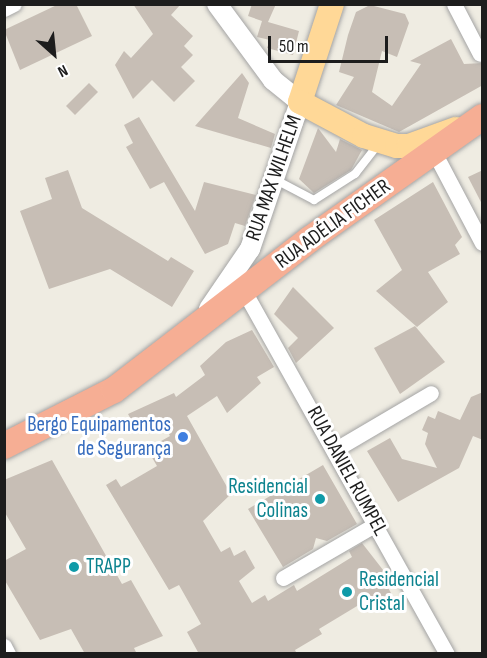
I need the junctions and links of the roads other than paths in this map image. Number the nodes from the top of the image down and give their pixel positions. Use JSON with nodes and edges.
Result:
{"nodes":[{"id":1,"x":15,"y":4,"type":"edge"},
{"id":2,"x":217,"y":4,"type":"edge"},
{"id":3,"x":332,"y":4,"type":"edge"},
{"id":4,"x":454,"y":4,"type":"edge"},
{"id":5,"x":4,"y":9,"type":"edge"},
{"id":6,"x":480,"y":54,"type":"dead end"},
{"id":7,"x":300,"y":102,"type":"junction"},
{"id":8,"x":475,"y":122,"type":"edge"},
{"id":9,"x":380,"y":142,"type":"junction"},
{"id":10,"x":433,"y":150,"type":"junction"},
{"id":11,"x":274,"y":179,"type":"junction"},
{"id":12,"x":483,"y":243,"type":"edge"},
{"id":13,"x":244,"y":291,"type":"junction"},
{"id":14,"x":187,"y":335,"type":"junction"},
{"id":15,"x":431,"y":393,"type":"dead end"},
{"id":16,"x":4,"y":446,"type":"edge"},
{"id":17,"x":336,"y":449,"type":"junction"},
{"id":18,"x":376,"y":524,"type":"junction"},
{"id":19,"x":284,"y":578,"type":"dead end"},
{"id":20,"x":4,"y":646,"type":"edge"},
{"id":21,"x":8,"y":654,"type":"edge"},
{"id":22,"x":447,"y":654,"type":"edge"}],
"edges":[{"from":1,"to":5,"type":"street"},
{"from":2,"to":7,"type":"street"},
{"from":3,"to":7,"type":"main road","name":"RUA MAX WILHELM"},
{"from":4,"to":6,"type":"street"},
{"from":7,"to":9,"type":"main road"},
{"from":7,"to":11,"type":"street","name":"RUA MAX WILHELM"},
{"from":8,"to":9,"type":"main road"},
{"from":8,"to":10,"type":"highway","name":"RUA ADÉLIA FICHER"},
{"from":9,"to":11,"type":"lane"},
{"from":10,"to":12,"type":"street"},
{"from":10,"to":13,"type":"highway","name":"RUA ADÉLIA FICHER"},
{"from":11,"to":14,"type":"street","name":"RUA MAX WILHELM"},
{"from":13,"to":14,"type":"highway","name":"RUA ADÉLIA FICHER"},
{"from":13,"to":17,"type":"street","name":"RUA DANIEL RUMPEL"},
{"from":14,"to":16,"type":"highway","name":"RUA ADÉLIA FICHER"},
{"from":15,"to":17,"type":"street"},
{"from":17,"to":18,"type":"street","name":"RUA DANIEL RUMPEL"},
{"from":18,"to":19,"type":"street"},
{"from":18,"to":22,"type":"street","name":"RUA DANIEL RUMPEL"},
{"from":20,"to":21,"type":"street"}]}
